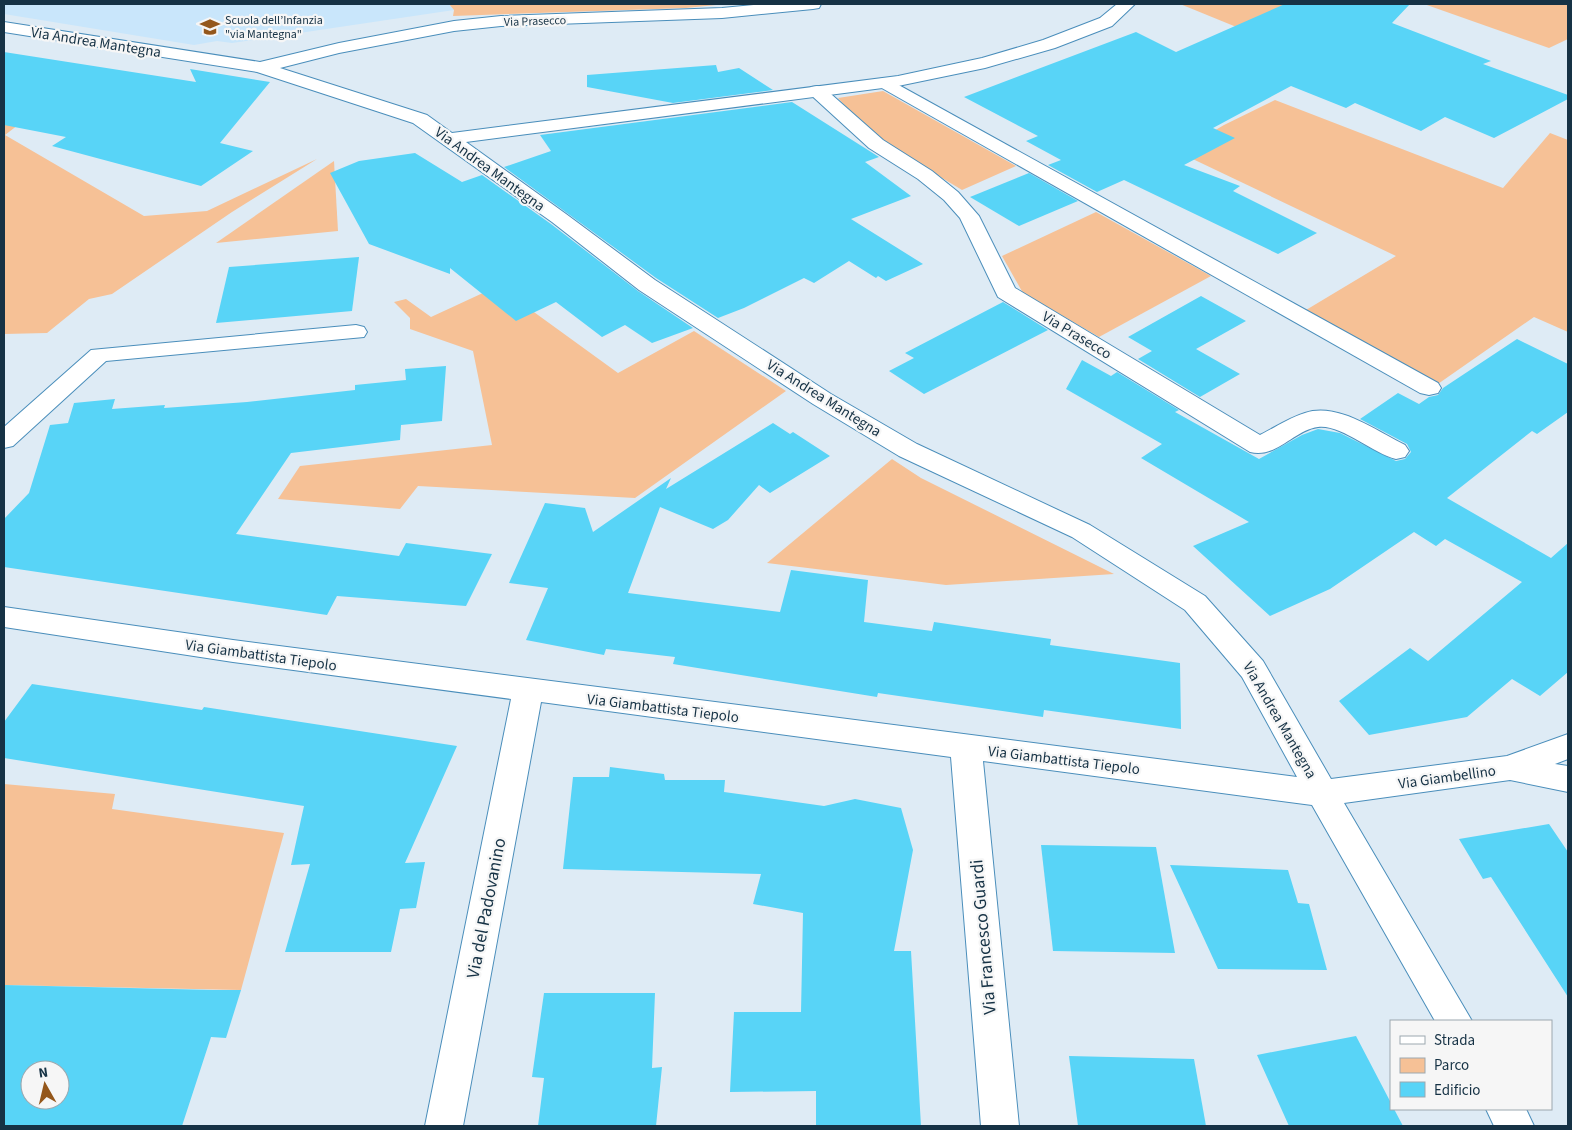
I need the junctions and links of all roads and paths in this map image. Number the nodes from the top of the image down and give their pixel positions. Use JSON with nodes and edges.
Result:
{"nodes":[{"id":1,"x":814,"y":4,"type":"edge"},
{"id":2,"x":1127,"y":4,"type":"edge"},
{"id":3,"x":4,"y":27,"type":"edge"},
{"id":4,"x":260,"y":67,"type":"junction"},
{"id":5,"x":886,"y":83,"type":"junction"},
{"id":6,"x":817,"y":91,"type":"junction"},
{"id":7,"x":448,"y":139,"type":"junction"},
{"id":8,"x":356,"y":332,"type":"dead end"},
{"id":9,"x":1429,"y":388,"type":"dead end"},
{"id":10,"x":4,"y":440,"type":"edge"},
{"id":11,"x":1396,"y":451,"type":"dead end"},
{"id":12,"x":4,"y":618,"type":"edge"},
{"id":13,"x":528,"y":690,"type":"junction"},
{"id":14,"x":1568,"y":746,"type":"edge"},
{"id":15,"x":966,"y":747,"type":"junction"},
{"id":16,"x":1509,"y":768,"type":"junction"},
{"id":17,"x":1568,"y":779,"type":"edge"},
{"id":18,"x":1322,"y":793,"type":"junction"},
{"id":19,"x":1453,"y":1020,"type":"edge"},
{"id":20,"x":1505,"y":1110,"type":"edge"},
{"id":21,"x":444,"y":1126,"type":"edge"},
{"id":22,"x":1000,"y":1126,"type":"edge"},
{"id":23,"x":1515,"y":1126,"type":"edge"}],
"edges":[{"from":1,"to":4,"type":"street","name":"Via Prasecco"},
{"from":2,"to":5,"type":"street"},
{"from":3,"to":4,"type":"street","name":"Via Andrea Mantegna"},
{"from":4,"to":7,"type":"street","name":"Via Andrea Mantegna"},
{"from":5,"to":6,"type":"street"},
{"from":5,"to":9,"type":"street"},
{"from":6,"to":7,"type":"street"},
{"from":6,"to":11,"type":"street","name":"Via Prasecco"},
{"from":7,"to":18,"type":"street","name":"Via Andrea Mantegna"},
{"from":8,"to":10,"type":"street"},
{"from":12,"to":13,"type":"street","name":"Via Giambattista Tiepolo"},
{"from":13,"to":15,"type":"street","name":"Via Giambattista Tiepolo"},
{"from":13,"to":21,"type":"street","name":"Via del Padovanino"},
{"from":14,"to":16,"type":"street","name":"Via Giambellino"},
{"from":15,"to":18,"type":"street","name":"Via Giambattista Tiepolo"},
{"from":15,"to":22,"type":"street","name":"Via Francesco Guardi"},
{"from":16,"to":17,"type":"street"},
{"from":16,"to":18,"type":"street","name":"Via Giambellino"},
{"from":18,"to":19,"type":"street","name":"Via Andrea Mantegna"},
{"from":20,"to":23,"type":"street"}]}
